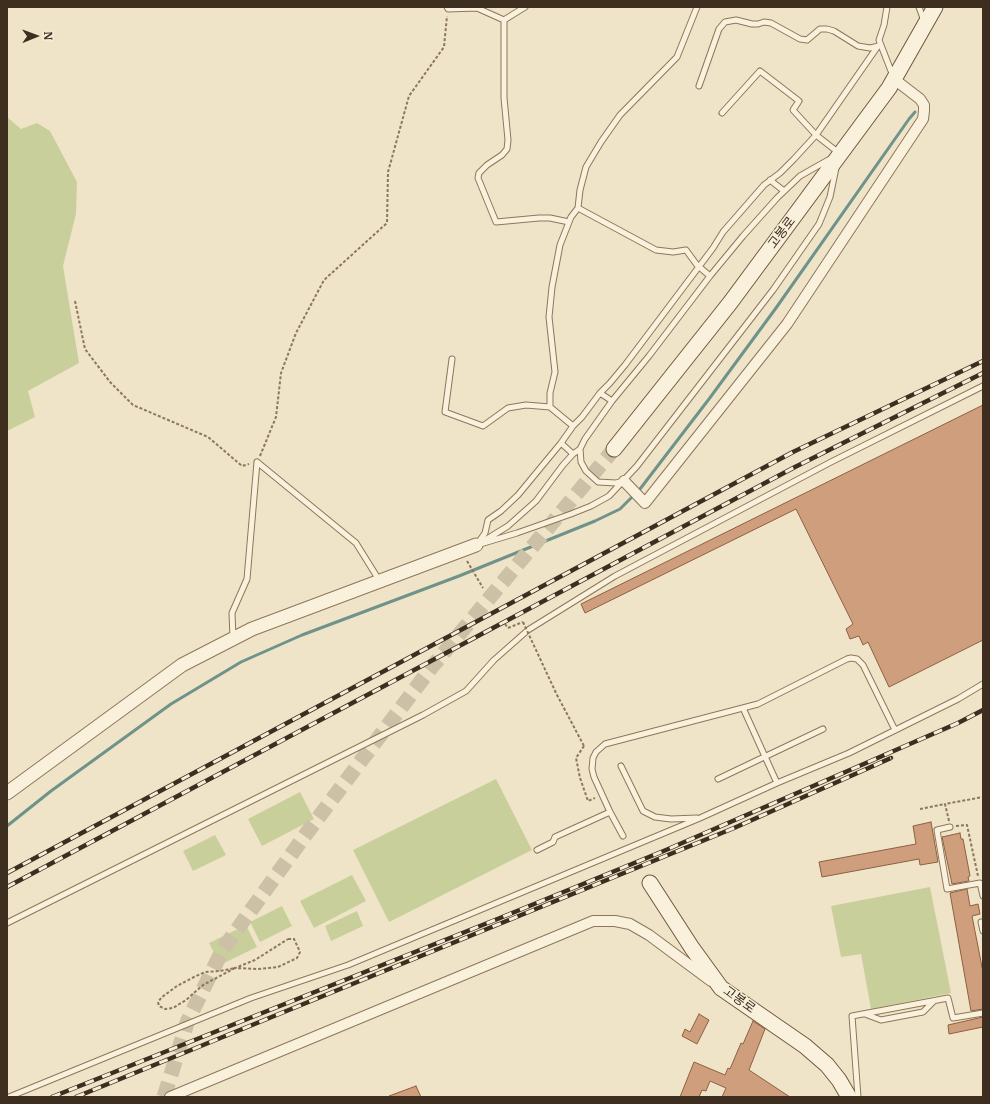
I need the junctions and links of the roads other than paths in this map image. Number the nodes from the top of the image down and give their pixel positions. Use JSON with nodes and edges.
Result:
{"nodes":[{"id":1,"x":525,"y":7,"type":"edge"},
{"id":2,"x":697,"y":7,"type":"edge"},
{"id":3,"x":887,"y":7,"type":"edge"},
{"id":4,"x":919,"y":7,"type":"edge"},
{"id":5,"x":935,"y":7,"type":"edge"},
{"id":6,"x":447,"y":8,"type":"edge"},
{"id":7,"x":504,"y":20,"type":"junction"},
{"id":8,"x":925,"y":25,"type":"junction"},
{"id":9,"x":880,"y":46,"type":"junction"},
{"id":10,"x":894,"y":79,"type":"junction"},
{"id":11,"x":699,"y":86,"type":"dead end"},
{"id":12,"x":722,"y":113,"type":"dead end"},
{"id":13,"x":816,"y":135,"type":"junction"},
{"id":14,"x":839,"y":154,"type":"junction"},
{"id":15,"x":770,"y":180,"type":"junction"},
{"id":16,"x":784,"y":191,"type":"junction"},
{"id":17,"x":578,"y":208,"type":"junction"},
{"id":18,"x":569,"y":222,"type":"junction"},
{"id":19,"x":699,"y":267,"type":"junction"},
{"id":20,"x":710,"y":276,"type":"junction"},
{"id":21,"x":452,"y":359,"type":"dead end"},
{"id":22,"x":983,"y":386,"type":"edge"},
{"id":23,"x":600,"y":393,"type":"junction"},
{"id":24,"x":612,"y":401,"type":"junction"},
{"id":25,"x":550,"y":407,"type":"junction"},
{"id":26,"x":573,"y":426,"type":"junction"},
{"id":27,"x":561,"y":443,"type":"junction"},
{"id":28,"x":580,"y":449,"type":"junction"},
{"id":29,"x":614,"y":449,"type":"tunnel mouth"},
{"id":30,"x":573,"y":454,"type":"junction"},
{"id":31,"x":626,"y":483,"type":"junction"},
{"id":32,"x":476,"y":546,"type":"junction"},
{"id":33,"x":380,"y":582,"type":"junction"},
{"id":34,"x":233,"y":638,"type":"junction"},
{"id":35,"x":983,"y":684,"type":"edge"},
{"id":36,"x":743,"y":708,"type":"junction"},
{"id":37,"x":822,"y":729,"type":"dead end"},
{"id":38,"x":895,"y":730,"type":"junction"},
{"id":39,"x":764,"y":757,"type":"junction"},
{"id":40,"x":622,"y":766,"type":"dead end"},
{"id":41,"x":718,"y":780,"type":"dead end"},
{"id":42,"x":777,"y":783,"type":"junction"},
{"id":43,"x":7,"y":793,"type":"edge"},
{"id":44,"x":610,"y":812,"type":"junction"},
{"id":45,"x":700,"y":818,"type":"junction"},
{"id":46,"x":950,"y":827,"type":"road end"},
{"id":47,"x":623,"y":836,"type":"dead end"},
{"id":48,"x":537,"y":850,"type":"dead end"},
{"id":49,"x":650,"y":883,"type":"dead end"},
{"id":50,"x":983,"y":896,"type":"edge"},
{"id":51,"x":983,"y":922,"type":"edge"},
{"id":52,"x":7,"y":923,"type":"edge"},
{"id":53,"x":983,"y":932,"type":"edge"},
{"id":54,"x":721,"y":988,"type":"junction"},
{"id":55,"x":934,"y":1001,"type":"junction"},
{"id":56,"x":983,"y":1012,"type":"edge"},
{"id":57,"x":864,"y":1014,"type":"junction"},
{"id":58,"x":9,"y":1097,"type":"edge"},
{"id":59,"x":170,"y":1097,"type":"edge"},
{"id":60,"x":849,"y":1097,"type":"edge"},
{"id":61,"x":858,"y":1097,"type":"edge"}],
"edges":[{"from":1,"to":7,"type":"lane"},
{"from":2,"to":17,"type":"lane"},
{"from":3,"to":9,"type":"lane"},
{"from":4,"to":8,"type":"lane"},
{"from":5,"to":8,"type":"main road","name":"고봉로"},
{"from":6,"to":7,"type":"lane"},
{"from":7,"to":18,"type":"lane"},
{"from":8,"to":10,"type":"main road","name":"고봉로"},
{"from":9,"to":10,"type":"lane"},
{"from":9,"to":11,"type":"lane"},
{"from":9,"to":13,"type":"lane"},
{"from":10,"to":14,"type":"main road","name":"고봉로"},
{"from":10,"to":31,"type":"street"},
{"from":12,"to":13,"type":"lane"},
{"from":13,"to":14,"type":"lane"},
{"from":13,"to":15,"type":"lane"},
{"from":14,"to":16,"type":"lane"},
{"from":14,"to":29,"type":"main road","name":"고봉로"},
{"from":14,"to":31,"type":"lane"},
{"from":15,"to":16,"type":"lane"},
{"from":15,"to":19,"type":"lane"},
{"from":16,"to":20,"type":"lane"},
{"from":17,"to":18,"type":"lane"},
{"from":17,"to":19,"type":"lane"},
{"from":18,"to":25,"type":"lane"},
{"from":19,"to":20,"type":"lane"},
{"from":19,"to":23,"type":"lane"},
{"from":20,"to":24,"type":"lane"},
{"from":21,"to":25,"type":"lane"},
{"from":22,"to":52,"type":"lane"},
{"from":23,"to":24,"type":"lane"},
{"from":23,"to":26,"type":"lane"},
{"from":24,"to":28,"type":"lane"},
{"from":25,"to":26,"type":"lane"},
{"from":26,"to":27,"type":"lane"},
{"from":27,"to":30,"type":"lane"},
{"from":27,"to":32,"type":"lane"},
{"from":28,"to":30,"type":"lane"},
{"from":28,"to":31,"type":"lane"},
{"from":30,"to":32,"type":"lane"},
{"from":31,"to":32,"type":"lane"},
{"from":32,"to":33,"type":"street"},
{"from":33,"to":34,"type":"street"},
{"from":33,"to":34,"type":"lane"},
{"from":34,"to":43,"type":"street"},
{"from":35,"to":38,"type":"lane"},
{"from":36,"to":38,"type":"lane"},
{"from":36,"to":39,"type":"lane"},
{"from":36,"to":44,"type":"lane"},
{"from":37,"to":39,"type":"lane"},
{"from":38,"to":42,"type":"lane"},
{"from":39,"to":41,"type":"lane"},
{"from":39,"to":42,"type":"lane"},
{"from":40,"to":45,"type":"lane"},
{"from":42,"to":45,"type":"lane"},
{"from":44,"to":47,"type":"lane"},
{"from":44,"to":48,"type":"lane"},
{"from":45,"to":58,"type":"lane"},
{"from":46,"to":50,"type":"lane"},
{"from":49,"to":54,"type":"main road","name":"고봉로"},
{"from":51,"to":53,"type":"lane"},
{"from":54,"to":59,"type":"street"},
{"from":54,"to":60,"type":"main road","name":"고봉로"},
{"from":55,"to":56,"type":"lane"},
{"from":55,"to":57,"type":"lane"},
{"from":55,"to":57,"type":"lane"},
{"from":57,"to":61,"type":"lane"}]}
